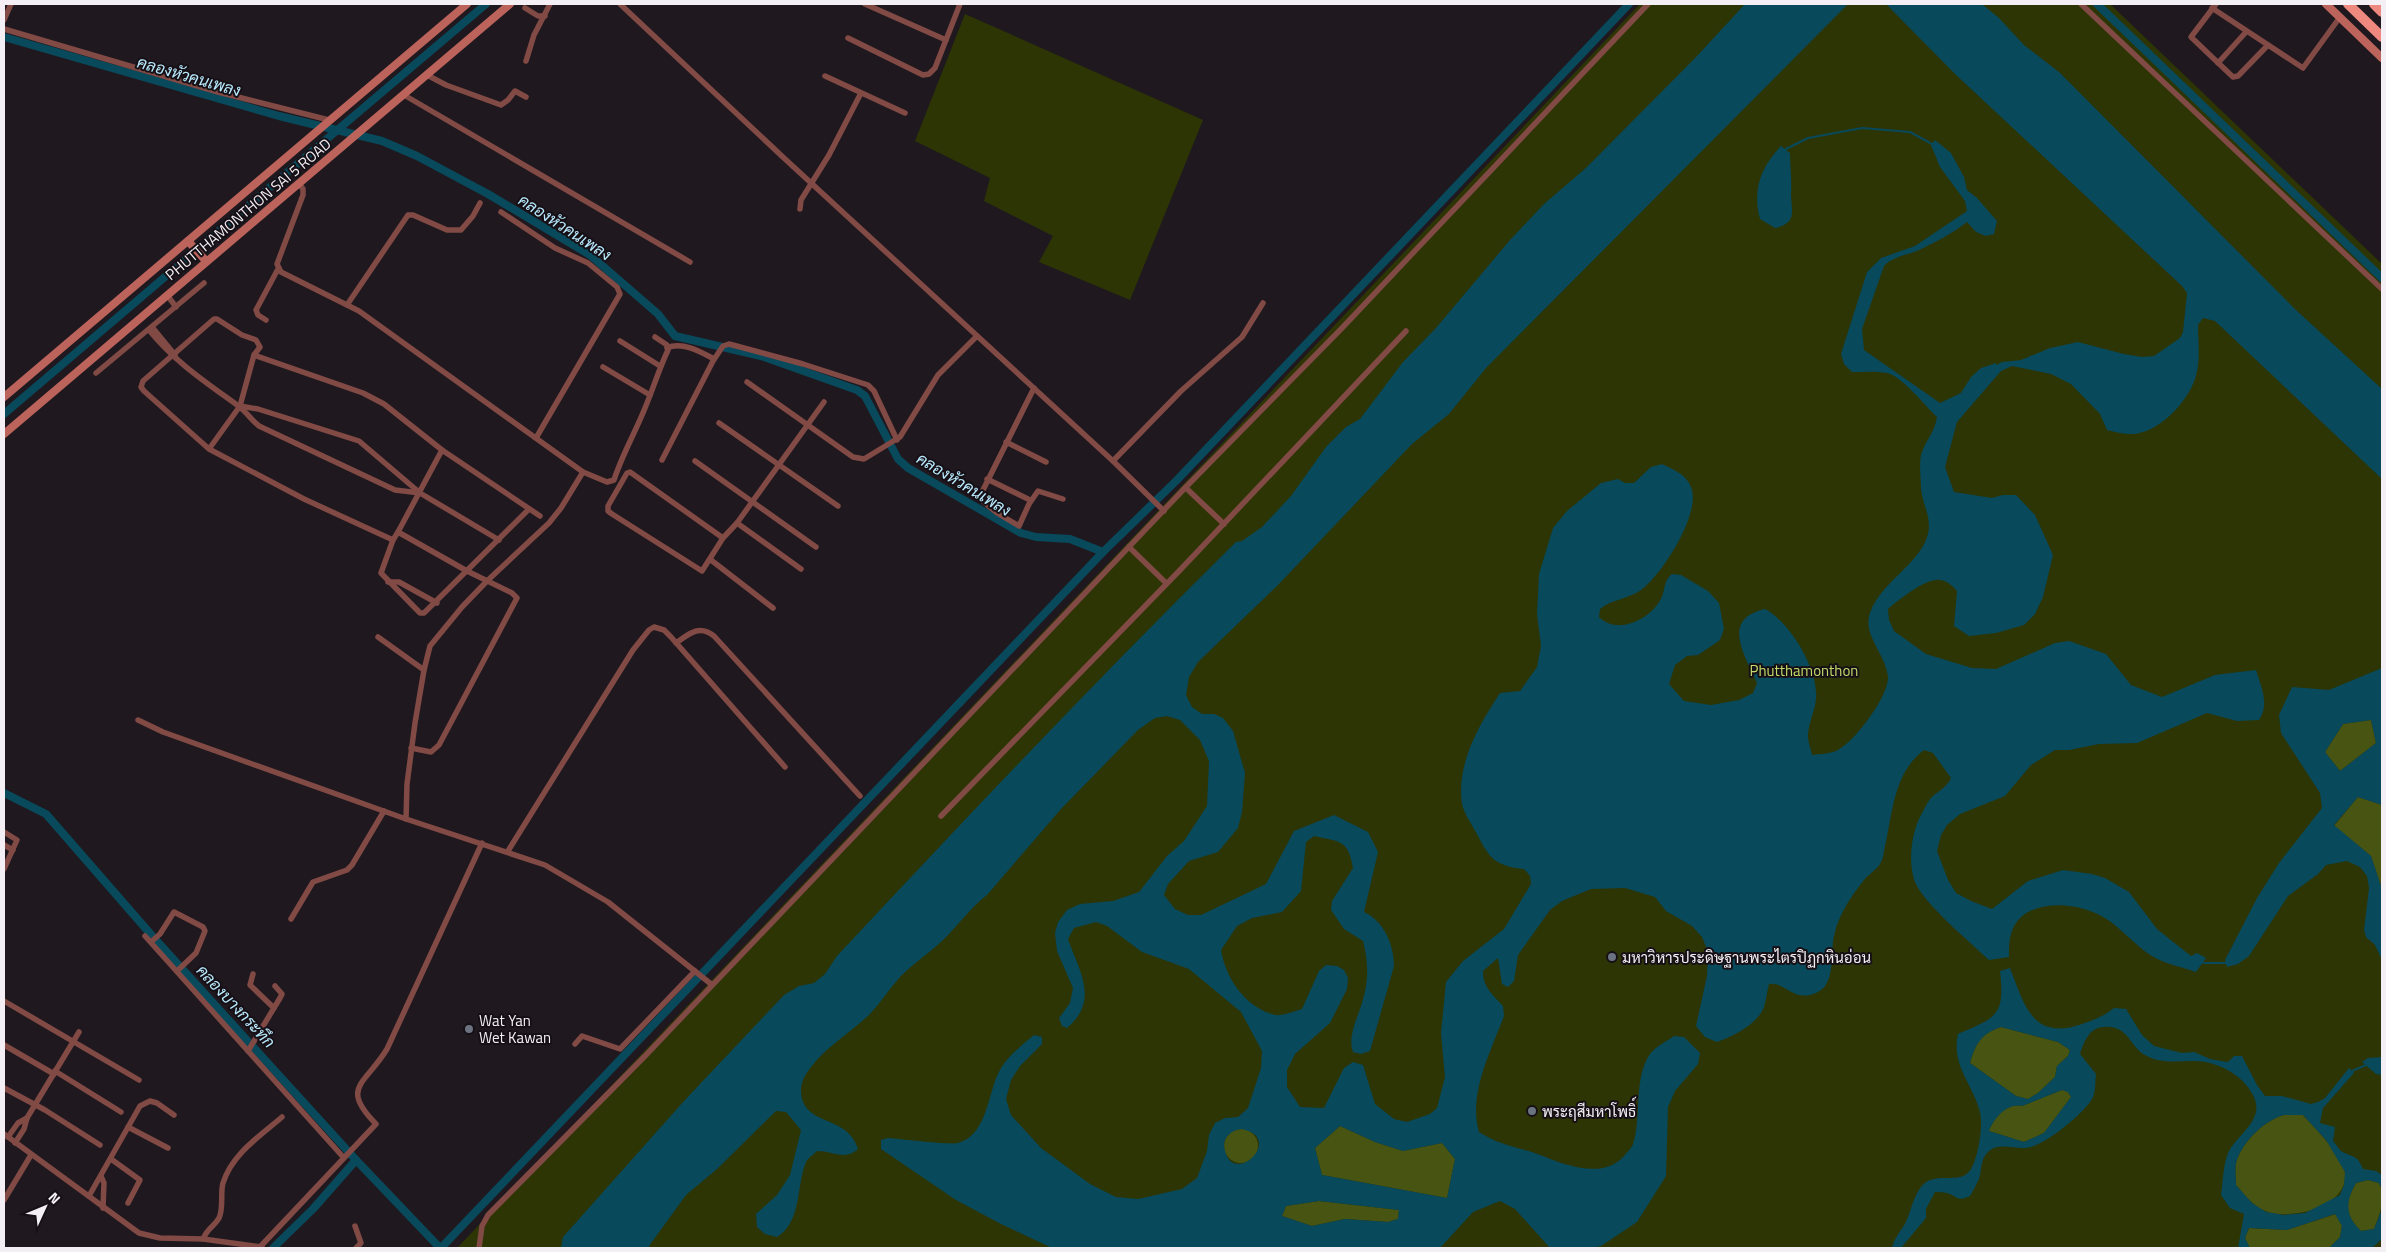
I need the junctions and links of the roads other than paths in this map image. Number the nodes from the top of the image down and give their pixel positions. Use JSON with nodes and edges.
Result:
{"nodes":[{"id":1,"x":11,"y":4,"type":"edge"},
{"id":2,"x":467,"y":4,"type":"edge"},
{"id":3,"x":510,"y":4,"type":"edge"},
{"id":4,"x":550,"y":4,"type":"edge"},
{"id":5,"x":620,"y":4,"type":"edge"},
{"id":6,"x":866,"y":4,"type":"edge"},
{"id":7,"x":1648,"y":4,"type":"edge"},
{"id":8,"x":2080,"y":4,"type":"edge"},
{"id":9,"x":2326,"y":4,"type":"edge"},
{"id":10,"x":2348,"y":4,"type":"edge"},
{"id":11,"x":2374,"y":4,"type":"edge"},
{"id":12,"x":957,"y":5,"type":"edge"},
{"id":13,"x":2214,"y":6,"type":"edge"},
{"id":14,"x":525,"y":8,"type":"dead end"},
{"id":15,"x":2382,"y":12,"type":"edge"},
{"id":16,"x":545,"y":16,"type":"junction"},
{"id":17,"x":2340,"y":17,"type":"junction"},
{"id":18,"x":4,"y":20,"type":"edge"},
{"id":19,"x":4,"y":29,"type":"edge"},
{"id":20,"x":2246,"y":32,"type":"junction"},
{"id":21,"x":2382,"y":36,"type":"edge"},
{"id":22,"x":848,"y":38,"type":"dead end"},
{"id":23,"x":946,"y":40,"type":"junction"},
{"id":24,"x":2267,"y":46,"type":"junction"},
{"id":25,"x":2382,"y":58,"type":"edge"},
{"id":26,"x":526,"y":61,"type":"dead end"},
{"id":27,"x":2218,"y":63,"type":"junction"},
{"id":28,"x":428,"y":75,"type":"junction"},
{"id":29,"x":826,"y":76,"type":"dead end"},
{"id":30,"x":861,"y":93,"type":"junction"},
{"id":31,"x":404,"y":94,"type":"junction"},
{"id":32,"x":526,"y":97,"type":"dead end"},
{"id":33,"x":905,"y":113,"type":"dead end"},
{"id":34,"x":329,"y":120,"type":"junction"},
{"id":35,"x":812,"y":183,"type":"junction"},
{"id":36,"x":300,"y":185,"type":"junction"},
{"id":37,"x":480,"y":202,"type":"dead end"},
{"id":38,"x":800,"y":209,"type":"dead end"},
{"id":39,"x":501,"y":212,"type":"dead end"},
{"id":40,"x":188,"y":241,"type":"junction"},
{"id":41,"x":206,"y":261,"type":"junction"},
{"id":42,"x":690,"y":262,"type":"dead end"},
{"id":43,"x":278,"y":269,"type":"junction"},
{"id":44,"x":204,"y":283,"type":"dead end"},
{"id":45,"x":2382,"y":289,"type":"edge"},
{"id":46,"x":167,"y":295,"type":"junction"},
{"id":47,"x":1263,"y":303,"type":"dead end"},
{"id":48,"x":348,"y":305,"type":"junction"},
{"id":49,"x":176,"y":307,"type":"junction"},
{"id":50,"x":266,"y":320,"type":"dead end"},
{"id":51,"x":150,"y":328,"type":"junction"},
{"id":52,"x":1406,"y":331,"type":"dead end"},
{"id":53,"x":977,"y":336,"type":"junction"},
{"id":54,"x":655,"y":337,"type":"dead end"},
{"id":55,"x":620,"y":340,"type":"dead end"},
{"id":56,"x":667,"y":348,"type":"junction"},
{"id":57,"x":254,"y":355,"type":"junction"},
{"id":58,"x":174,"y":356,"type":"junction"},
{"id":59,"x":714,"y":359,"type":"junction"},
{"id":60,"x":660,"y":366,"type":"junction"},
{"id":61,"x":603,"y":367,"type":"dead end"},
{"id":62,"x":96,"y":374,"type":"dead end"},
{"id":63,"x":747,"y":382,"type":"dead end"},
{"id":64,"x":1034,"y":388,"type":"junction"},
{"id":65,"x":650,"y":395,"type":"junction"},
{"id":66,"x":4,"y":397,"type":"edge"},
{"id":67,"x":824,"y":402,"type":"dead end"},
{"id":68,"x":240,"y":406,"type":"junction"},
{"id":69,"x":719,"y":423,"type":"dead end"},
{"id":70,"x":807,"y":424,"type":"junction"},
{"id":71,"x":4,"y":434,"type":"edge"},
{"id":72,"x":536,"y":438,"type":"junction"},
{"id":73,"x":895,"y":440,"type":"junction"},
{"id":74,"x":1006,"y":442,"type":"junction"},
{"id":75,"x":209,"y":449,"type":"junction"},
{"id":76,"x":442,"y":450,"type":"junction"},
{"id":77,"x":662,"y":460,"type":"dead end"},
{"id":78,"x":694,"y":461,"type":"dead end"},
{"id":79,"x":1113,"y":461,"type":"junction"},
{"id":80,"x":1046,"y":462,"type":"dead end"},
{"id":81,"x":778,"y":463,"type":"junction"},
{"id":82,"x":583,"y":472,"type":"junction"},
{"id":83,"x":986,"y":479,"type":"junction"},
{"id":84,"x":1186,"y":488,"type":"junction"},
{"id":85,"x":420,"y":493,"type":"junction"},
{"id":86,"x":1028,"y":499,"type":"dead end"},
{"id":87,"x":1063,"y":499,"type":"dead end"},
{"id":88,"x":752,"y":502,"type":"junction"},
{"id":89,"x":838,"y":506,"type":"dead end"},
{"id":90,"x":530,"y":509,"type":"junction"},
{"id":91,"x":1164,"y":511,"type":"junction"},
{"id":92,"x":540,"y":516,"type":"dead end"},
{"id":93,"x":737,"y":523,"type":"junction"},
{"id":94,"x":1224,"y":524,"type":"junction"},
{"id":95,"x":398,"y":532,"type":"junction"},
{"id":96,"x":723,"y":538,"type":"junction"},
{"id":97,"x":393,"y":540,"type":"junction"},
{"id":98,"x":499,"y":540,"type":"junction"},
{"id":99,"x":816,"y":547,"type":"dead end"},
{"id":100,"x":1129,"y":547,"type":"junction"},
{"id":101,"x":711,"y":560,"type":"junction"},
{"id":102,"x":801,"y":569,"type":"dead end"},
{"id":103,"x":467,"y":571,"type":"junction"},
{"id":104,"x":487,"y":581,"type":"junction"},
{"id":105,"x":388,"y":582,"type":"junction"},
{"id":106,"x":1166,"y":582,"type":"junction"},
{"id":107,"x":436,"y":603,"type":"junction"},
{"id":108,"x":773,"y":608,"type":"dead end"},
{"id":109,"x":378,"y":637,"type":"dead end"},
{"id":110,"x":676,"y":643,"type":"junction"},
{"id":111,"x":424,"y":670,"type":"junction"},
{"id":112,"x":138,"y":720,"type":"dead end"},
{"id":113,"x":411,"y":748,"type":"junction"},
{"id":114,"x":785,"y":767,"type":"dead end"},
{"id":115,"x":860,"y":796,"type":"dead end"},
{"id":116,"x":384,"y":811,"type":"junction"},
{"id":117,"x":941,"y":816,"type":"dead end"},
{"id":118,"x":406,"y":819,"type":"junction"},
{"id":119,"x":4,"y":832,"type":"edge"},
{"id":120,"x":482,"y":843,"type":"junction"},
{"id":121,"x":4,"y":845,"type":"edge"},
{"id":122,"x":12,"y":850,"type":"junction"},
{"id":123,"x":508,"y":851,"type":"junction"},
{"id":124,"x":4,"y":869,"type":"edge"},
{"id":125,"x":291,"y":919,"type":"dead end"},
{"id":126,"x":145,"y":936,"type":"dead end"},
{"id":127,"x":151,"y":941,"type":"junction"},
{"id":128,"x":178,"y":971,"type":"junction"},
{"id":129,"x":695,"y":971,"type":"junction"},
{"id":130,"x":253,"y":974,"type":"dead end"},
{"id":131,"x":709,"y":983,"type":"junction"},
{"id":132,"x":275,"y":986,"type":"dead end"},
{"id":133,"x":4,"y":1001,"type":"edge"},
{"id":134,"x":274,"y":1008,"type":"junction"},
{"id":135,"x":79,"y":1032,"type":"dead end"},
{"id":136,"x":73,"y":1041,"type":"junction"},
{"id":137,"x":576,"y":1044,"type":"dead end"},
{"id":138,"x":4,"y":1045,"type":"edge"},
{"id":139,"x":249,"y":1048,"type":"junction"},
{"id":140,"x":54,"y":1073,"type":"junction"},
{"id":141,"x":139,"y":1080,"type":"dead end"},
{"id":142,"x":4,"y":1088,"type":"edge"},
{"id":143,"x":35,"y":1105,"type":"junction"},
{"id":144,"x":121,"y":1112,"type":"dead end"},
{"id":145,"x":174,"y":1115,"type":"dead end"},
{"id":146,"x":282,"y":1117,"type":"dead end"},
{"id":147,"x":27,"y":1118,"type":"junction"},
{"id":148,"x":128,"y":1127,"type":"junction"},
{"id":149,"x":6,"y":1136,"type":"edge"},
{"id":150,"x":16,"y":1143,"type":"junction"},
{"id":151,"x":100,"y":1145,"type":"dead end"},
{"id":152,"x":168,"y":1148,"type":"dead end"},
{"id":153,"x":31,"y":1155,"type":"junction"},
{"id":154,"x":345,"y":1157,"type":"junction"},
{"id":155,"x":111,"y":1159,"type":"junction"},
{"id":156,"x":101,"y":1176,"type":"junction"},
{"id":157,"x":89,"y":1196,"type":"junction"},
{"id":158,"x":4,"y":1200,"type":"edge"},
{"id":159,"x":128,"y":1203,"type":"dead end"},
{"id":160,"x":103,"y":1208,"type":"junction"},
{"id":161,"x":355,"y":1226,"type":"dead end"},
{"id":162,"x":203,"y":1239,"type":"junction"},
{"id":163,"x":261,"y":1247,"type":"edge"},
{"id":164,"x":356,"y":1248,"type":"edge"},
{"id":165,"x":479,"y":1248,"type":"edge"}],
"edges":[{"from":1,"to":18,"type":"street"},
{"from":2,"to":34,"type":"main road","name":"PHUTTHAMONTHON SAI 5 ROAD"},
{"from":3,"to":28,"type":"main road","name":"PHUTTHAMONTHON SAI 5 ROAD"},
{"from":4,"to":16,"type":"street"},
{"from":5,"to":35,"type":"street"},
{"from":6,"to":23,"type":"street"},
{"from":7,"to":84,"type":"street"},
{"from":8,"to":45,"type":"street"},
{"from":9,"to":17,"type":"main road"},
{"from":10,"to":21,"type":"highway"},
{"from":11,"to":15,"type":"highway"},
{"from":12,"to":23,"type":"street"},
{"from":13,"to":20,"type":"street"},
{"from":13,"to":27,"type":"street"},
{"from":14,"to":16,"type":"street"},
{"from":16,"to":26,"type":"street"},
{"from":17,"to":24,"type":"street"},
{"from":17,"to":25,"type":"main road"},
{"from":19,"to":34,"type":"street"},
{"from":20,"to":24,"type":"street"},
{"from":20,"to":27,"type":"street"},
{"from":22,"to":23,"type":"street"},
{"from":24,"to":27,"type":"street"},
{"from":28,"to":31,"type":"main road","name":"PHUTTHAMONTHON SAI 5 ROAD"},
{"from":28,"to":32,"type":"street"},
{"from":29,"to":30,"type":"street"},
{"from":30,"to":33,"type":"street"},
{"from":30,"to":35,"type":"street"},
{"from":31,"to":36,"type":"main road","name":"PHUTTHAMONTHON SAI 5 ROAD"},
{"from":31,"to":42,"type":"street"},
{"from":34,"to":40,"type":"main road","name":"PHUTTHAMONTHON SAI 5 ROAD"},
{"from":35,"to":38,"type":"street"},
{"from":35,"to":53,"type":"street"},
{"from":36,"to":41,"type":"main road","name":"PHUTTHAMONTHON SAI 5 ROAD"},
{"from":36,"to":43,"type":"street"},
{"from":37,"to":48,"type":"street"},
{"from":39,"to":72,"type":"street"},
{"from":40,"to":41,"type":"main road"},
{"from":40,"to":66,"type":"main road","name":"PHUTTHAMONTHON SAI 5 ROAD"},
{"from":41,"to":46,"type":"main road","name":"PHUTTHAMONTHON SAI 5 ROAD"},
{"from":43,"to":48,"type":"street"},
{"from":43,"to":50,"type":"street"},
{"from":44,"to":49,"type":"street"},
{"from":46,"to":49,"type":"street"},
{"from":46,"to":71,"type":"main road","name":"PHUTTHAMONTHON SAI 5 ROAD"},
{"from":47,"to":79,"type":"street"},
{"from":48,"to":72,"type":"street"},
{"from":49,"to":51,"type":"street"},
{"from":51,"to":58,"type":"street"},
{"from":51,"to":62,"type":"street"},
{"from":52,"to":94,"type":"street"},
{"from":53,"to":64,"type":"street"},
{"from":53,"to":73,"type":"street"},
{"from":54,"to":56,"type":"street"},
{"from":55,"to":60,"type":"street"},
{"from":56,"to":59,"type":"street"},
{"from":56,"to":60,"type":"street"},
{"from":57,"to":58,"type":"street"},
{"from":57,"to":68,"type":"street"},
{"from":57,"to":76,"type":"street"},
{"from":58,"to":68,"type":"street"},
{"from":58,"to":75,"type":"street"},
{"from":59,"to":73,"type":"street"},
{"from":59,"to":77,"type":"street"},
{"from":60,"to":65,"type":"street"},
{"from":61,"to":65,"type":"street"},
{"from":63,"to":70,"type":"street"},
{"from":64,"to":74,"type":"street"},
{"from":64,"to":79,"type":"street"},
{"from":65,"to":82,"type":"street"},
{"from":67,"to":70,"type":"street"},
{"from":68,"to":75,"type":"street"},
{"from":68,"to":85,"type":"street"},
{"from":68,"to":85,"type":"street"},
{"from":69,"to":81,"type":"street"},
{"from":70,"to":73,"type":"street"},
{"from":70,"to":81,"type":"street"},
{"from":72,"to":82,"type":"street"},
{"from":74,"to":80,"type":"street"},
{"from":74,"to":83,"type":"street"},
{"from":75,"to":97,"type":"street"},
{"from":76,"to":85,"type":"street"},
{"from":76,"to":90,"type":"street"},
{"from":78,"to":88,"type":"street"},
{"from":79,"to":91,"type":"street"},
{"from":81,"to":88,"type":"street"},
{"from":81,"to":89,"type":"street"},
{"from":82,"to":104,"type":"street"},
{"from":83,"to":86,"type":"street"},
{"from":83,"to":87,"type":"street"},
{"from":84,"to":91,"type":"street"},
{"from":84,"to":94,"type":"street"},
{"from":85,"to":95,"type":"street"},
{"from":85,"to":98,"type":"street"},
{"from":88,"to":93,"type":"street"},
{"from":88,"to":99,"type":"street"},
{"from":90,"to":92,"type":"street"},
{"from":90,"to":98,"type":"street"},
{"from":91,"to":100,"type":"street"},
{"from":93,"to":96,"type":"street"},
{"from":93,"to":102,"type":"street"},
{"from":94,"to":106,"type":"street"},
{"from":95,"to":97,"type":"street"},
{"from":95,"to":103,"type":"street"},
{"from":96,"to":101,"type":"street"},
{"from":96,"to":101,"type":"street"},
{"from":97,"to":105,"type":"street"},
{"from":98,"to":103,"type":"street"},
{"from":100,"to":106,"type":"street"},
{"from":100,"to":131,"type":"street"},
{"from":101,"to":108,"type":"street"},
{"from":103,"to":104,"type":"street"},
{"from":103,"to":107,"type":"street"},
{"from":104,"to":111,"type":"street"},
{"from":104,"to":113,"type":"street"},
{"from":105,"to":107,"type":"street"},
{"from":105,"to":107,"type":"street"},
{"from":106,"to":117,"type":"street"},
{"from":109,"to":111,"type":"street"},
{"from":110,"to":114,"type":"street"},
{"from":110,"to":115,"type":"street"},
{"from":110,"to":123,"type":"street"},
{"from":111,"to":113,"type":"street"},
{"from":112,"to":116,"type":"street"},
{"from":113,"to":118,"type":"street"},
{"from":116,"to":118,"type":"street"},
{"from":116,"to":125,"type":"street"},
{"from":118,"to":120,"type":"street"},
{"from":119,"to":122,"type":"street"},
{"from":120,"to":123,"type":"street"},
{"from":120,"to":154,"type":"street"},
{"from":121,"to":122,"type":"street"},
{"from":122,"to":124,"type":"street"},
{"from":123,"to":129,"type":"street"},
{"from":126,"to":127,"type":"street"},
{"from":127,"to":128,"type":"street"},
{"from":127,"to":128,"type":"street"},
{"from":128,"to":139,"type":"street"},
{"from":129,"to":131,"type":"street"},
{"from":129,"to":137,"type":"street"},
{"from":130,"to":134,"type":"street"},
{"from":131,"to":165,"type":"street"},
{"from":132,"to":134,"type":"street"},
{"from":133,"to":136,"type":"street"},
{"from":134,"to":139,"type":"street"},
{"from":135,"to":136,"type":"street"},
{"from":136,"to":140,"type":"street"},
{"from":136,"to":141,"type":"street"},
{"from":138,"to":140,"type":"street"},
{"from":139,"to":154,"type":"street"},
{"from":140,"to":143,"type":"street"},
{"from":140,"to":144,"type":"street"},
{"from":142,"to":143,"type":"street"},
{"from":143,"to":147,"type":"street"},
{"from":143,"to":151,"type":"street"},
{"from":145,"to":148,"type":"street"},
{"from":146,"to":162,"type":"street"},
{"from":147,"to":149,"type":"street"},
{"from":147,"to":150,"type":"street"},
{"from":148,"to":152,"type":"street"},
{"from":148,"to":155,"type":"street"},
{"from":149,"to":150,"type":"street"},
{"from":150,"to":153,"type":"street"},
{"from":153,"to":157,"type":"street"},
{"from":153,"to":158,"type":"street"},
{"from":154,"to":163,"type":"street"},
{"from":155,"to":156,"type":"street"},
{"from":155,"to":159,"type":"street"},
{"from":156,"to":157,"type":"street"},
{"from":156,"to":160,"type":"street"},
{"from":157,"to":160,"type":"street"},
{"from":160,"to":162,"type":"street"},
{"from":161,"to":164,"type":"street"},
{"from":162,"to":163,"type":"street"}]}
